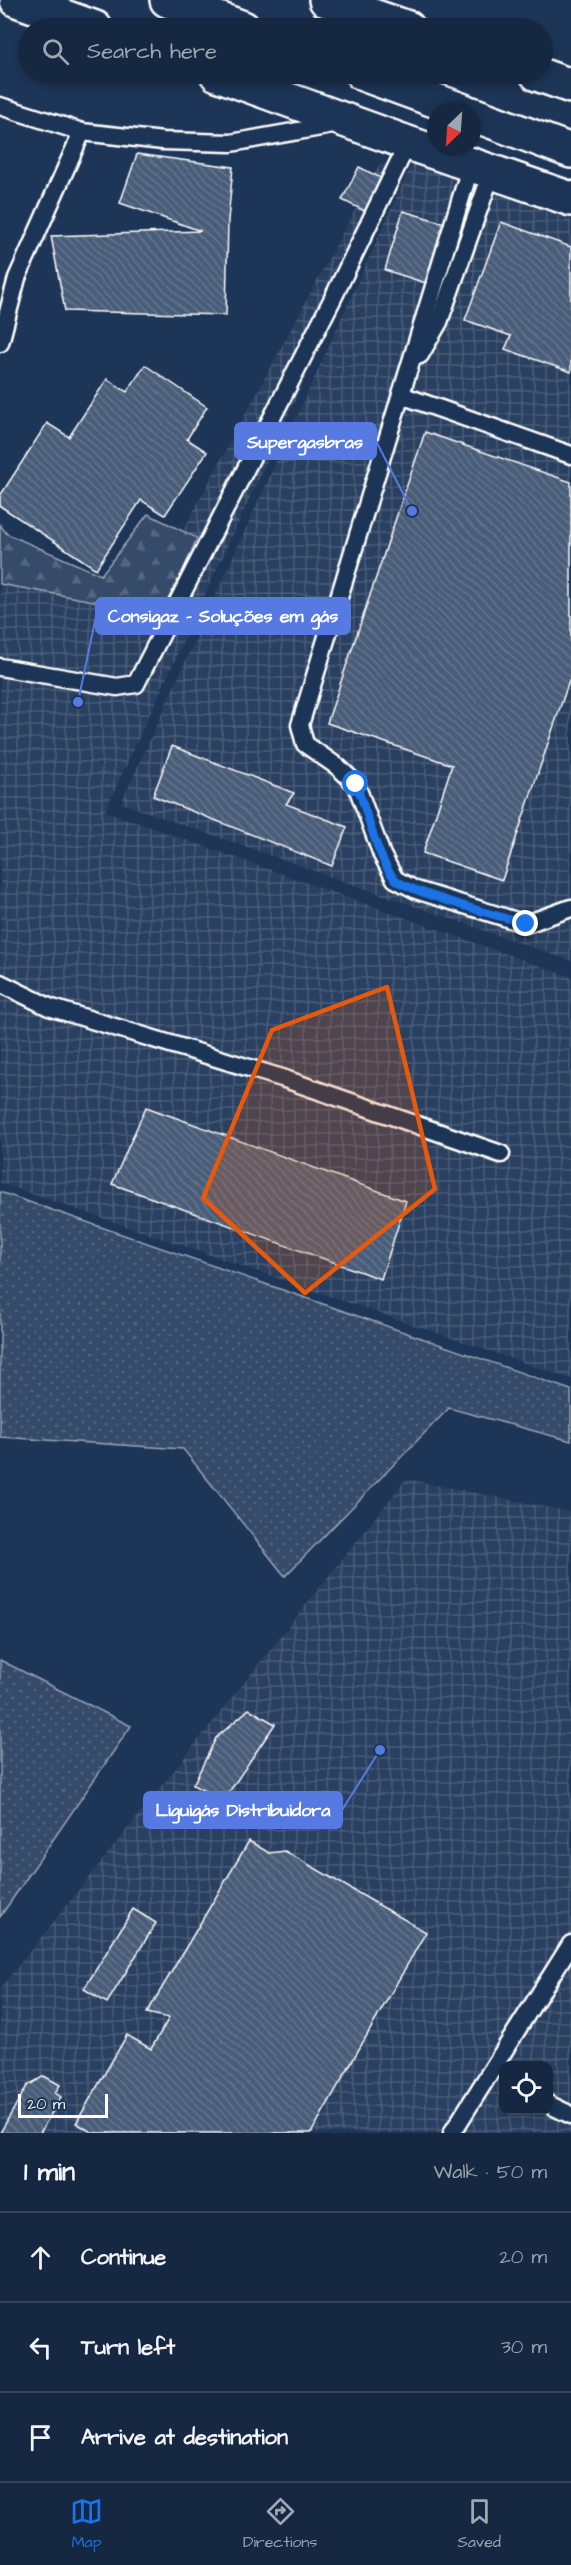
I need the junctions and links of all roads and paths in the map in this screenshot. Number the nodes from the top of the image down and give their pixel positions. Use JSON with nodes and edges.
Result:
{"nodes":[{"id":1,"x":17,"y":0,"type":"edge"},
{"id":2,"x":167,"y":0,"type":"edge"},
{"id":3,"x":326,"y":0,"type":"edge"},
{"id":4,"x":67,"y":18,"type":"edge"},
{"id":5,"x":216,"y":18,"type":"edge"},
{"id":6,"x":379,"y":18,"type":"edge"},
{"id":7,"x":553,"y":74,"type":"edge"},
{"id":8,"x":571,"y":74,"type":"edge"},
{"id":9,"x":553,"y":80,"type":"edge"},
{"id":10,"x":245,"y":84,"type":"edge"},
{"id":11,"x":390,"y":84,"type":"edge"},
{"id":12,"x":571,"y":86,"type":"edge"},
{"id":13,"x":439,"y":102,"type":"edge"},
{"id":14,"x":0,"y":106,"type":"edge"},
{"id":15,"x":481,"y":117,"type":"edge"},
{"id":16,"x":350,"y":122,"type":"junction"},
{"id":17,"x":82,"y":132,"type":"junction"},
{"id":18,"x":408,"y":143,"type":"junction"},
{"id":19,"x":571,"y":151,"type":"edge"},
{"id":20,"x":482,"y":168,"type":"junction"},
{"id":21,"x":571,"y":199,"type":"edge"},
{"id":22,"x":0,"y":343,"type":"edge"},
{"id":23,"x":407,"y":378,"type":"junction"},
{"id":24,"x":401,"y":395,"type":"junction"},
{"id":25,"x":571,"y":454,"type":"edge"},
{"id":26,"x":0,"y":667,"type":"edge"},
{"id":27,"x":571,"y":908,"type":"edge"},
{"id":28,"x":0,"y":983,"type":"edge"},
{"id":29,"x":501,"y":1154,"type":"dead end"},
{"id":30,"x":571,"y":1944,"type":"edge"},
{"id":31,"x":496,"y":2077,"type":"edge"},
{"id":32,"x":553,"y":2106,"type":"edge"},
{"id":33,"x":571,"y":2115,"type":"edge"},
{"id":34,"x":452,"y":2133,"type":"edge"}],
"edges":[{"from":1,"to":4,"type":"main road"},
{"from":2,"to":5,"type":"main road"},
{"from":3,"to":6,"type":"main road"},
{"from":7,"to":8,"type":"main road"},
{"from":9,"to":12,"type":"main road"},
{"from":10,"to":16,"type":"main road"},
{"from":11,"to":13,"type":"main road"},
{"from":14,"to":17,"type":"lane"},
{"from":15,"to":19,"type":"main road"},
{"from":16,"to":17,"type":"lane"},
{"from":16,"to":18,"type":"main road"},
{"from":17,"to":22,"type":"lane"},
{"from":18,"to":20,"type":"main road"},
{"from":18,"to":26,"type":"lane"},
{"from":20,"to":21,"type":"main road"},
{"from":20,"to":23,"type":"lane"},
{"from":20,"to":23,"type":"lane"},
{"from":23,"to":24,"type":"lane"},
{"from":24,"to":25,"type":"lane"},
{"from":24,"to":27,"type":"lane"},
{"from":28,"to":29,"type":"lane"},
{"from":30,"to":31,"type":"lane"},
{"from":31,"to":34,"type":"lane"},
{"from":32,"to":33,"type":"lane"}]}
